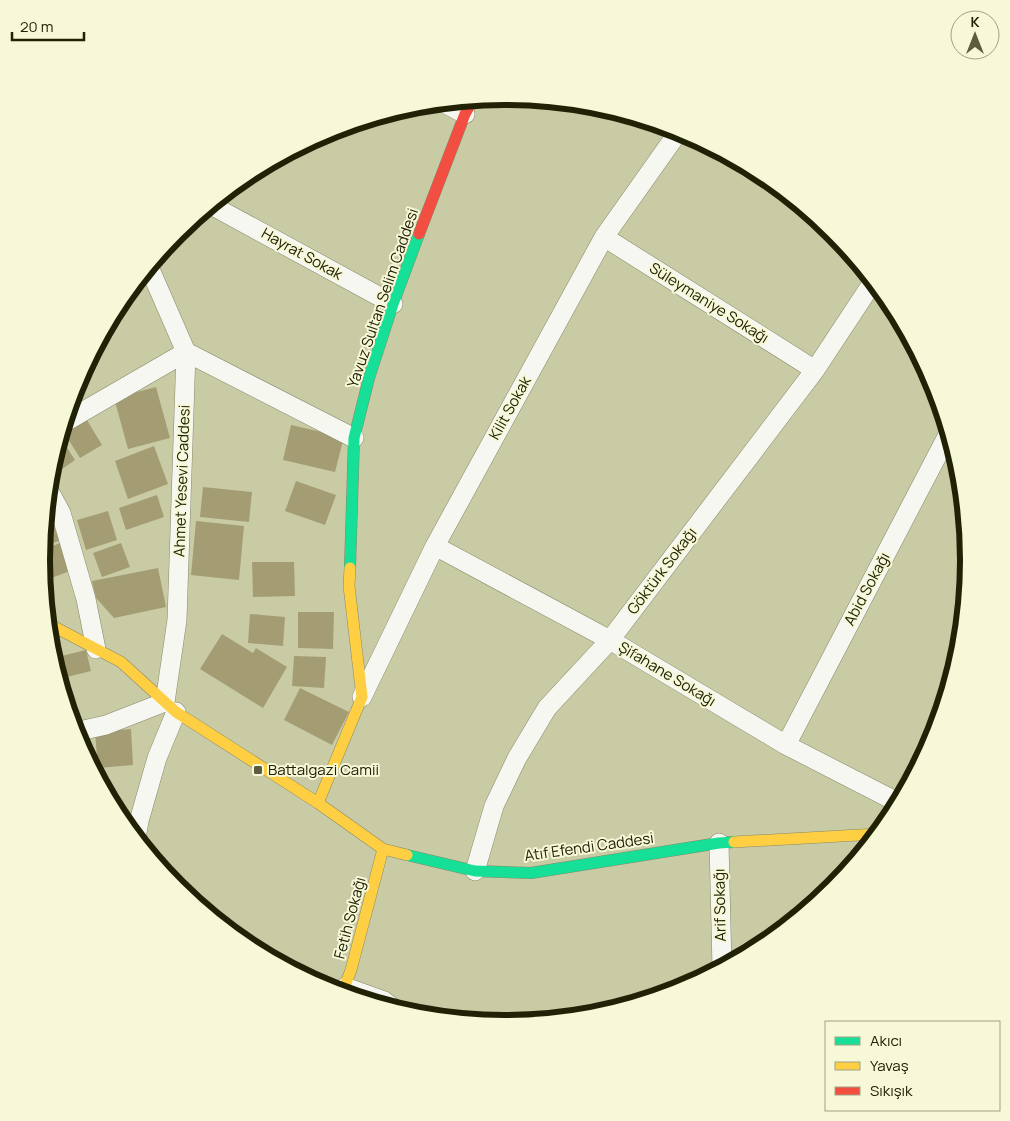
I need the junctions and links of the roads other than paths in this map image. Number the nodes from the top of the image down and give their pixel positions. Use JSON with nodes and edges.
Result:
{"nodes":[{"id":1,"x":469,"y":107,"type":"edge"},
{"id":2,"x":673,"y":138,"type":"edge"},
{"id":3,"x":217,"y":208,"type":"edge"},
{"id":4,"x":604,"y":237,"type":"junction"},
{"id":5,"x":152,"y":274,"type":"edge"},
{"id":6,"x":869,"y":289,"type":"edge"},
{"id":7,"x":393,"y":304,"type":"junction"},
{"id":8,"x":186,"y":352,"type":"junction"},
{"id":9,"x":815,"y":370,"type":"junction"},
{"id":10,"x":73,"y":417,"type":"edge"},
{"id":11,"x":354,"y":438,"type":"junction"},
{"id":12,"x":944,"y":443,"type":"edge"},
{"id":13,"x":54,"y":500,"type":"edge"},
{"id":14,"x":435,"y":546,"type":"junction"},
{"id":15,"x":55,"y":627,"type":"edge"},
{"id":16,"x":610,"y":640,"type":"junction"},
{"id":17,"x":96,"y":649,"type":"junction"},
{"id":18,"x":362,"y":697,"type":"junction"},
{"id":19,"x":171,"y":707,"type":"junction"},
{"id":20,"x":83,"y":730,"type":"edge"},
{"id":21,"x":786,"y":745,"type":"junction"},
{"id":22,"x":892,"y":799,"type":"edge"},
{"id":23,"x":318,"y":803,"type":"junction"},
{"id":24,"x":135,"y":824,"type":"edge"},
{"id":25,"x":868,"y":835,"type":"edge"},
{"id":26,"x":719,"y":843,"type":"junction"},
{"id":27,"x":384,"y":849,"type":"junction"},
{"id":28,"x":475,"y":871,"type":"junction"},
{"id":29,"x":722,"y":960,"type":"edge"},
{"id":30,"x":345,"y":986,"type":"edge"}],
"edges":[{"from":1,"to":7,"type":"street","name":"Yavuz Sultan Selim Caddesi"},
{"from":2,"to":4,"type":"street","name":"Kilit Sokak"},
{"from":3,"to":7,"type":"street","name":"Hayrat Sokak"},
{"from":4,"to":9,"type":"street","name":"Süleymaniye Sokağı"},
{"from":4,"to":14,"type":"street","name":"Kilit Sokak"},
{"from":5,"to":8,"type":"street","name":"Ahmet Yesevi Caddesi"},
{"from":6,"to":9,"type":"street","name":"Göktürk Sokağı"},
{"from":7,"to":11,"type":"street","name":"Yavuz Sultan Selim Caddesi"},
{"from":8,"to":10,"type":"street"},
{"from":8,"to":11,"type":"street"},
{"from":8,"to":19,"type":"street","name":"Ahmet Yesevi Caddesi"},
{"from":9,"to":16,"type":"street","name":"Göktürk Sokağı"},
{"from":11,"to":18,"type":"street","name":"Yavuz Sultan Selim Caddesi"},
{"from":12,"to":21,"type":"street","name":"Abid Sokağı"},
{"from":13,"to":17,"type":"street"},
{"from":14,"to":16,"type":"street","name":"Şifahane Sokağı"},
{"from":14,"to":18,"type":"street","name":"Kilit Sokak"},
{"from":15,"to":17,"type":"street","name":"Atıf Efendi Caddesi"},
{"from":16,"to":21,"type":"street","name":"Şifahane Sokağı"},
{"from":16,"to":28,"type":"street","name":"Göktürk Sokağı"},
{"from":17,"to":19,"type":"street","name":"Atıf Efendi Caddesi"},
{"from":18,"to":23,"type":"street","name":"Yavuz Sultan Selim Caddesi"},
{"from":19,"to":20,"type":"street"},
{"from":19,"to":23,"type":"street","name":"Atıf Efendi Caddesi"},
{"from":19,"to":24,"type":"street","name":"Ahmet Yesevi Caddesi"},
{"from":21,"to":22,"type":"street","name":"Şifahane Sokağı"},
{"from":23,"to":27,"type":"street","name":"Atıf Efendi Caddesi"},
{"from":25,"to":26,"type":"street","name":"Atıf Efendi Caddesi"},
{"from":26,"to":28,"type":"street","name":"Atıf Efendi Caddesi"},
{"from":26,"to":29,"type":"street","name":"Arif Sokağı"},
{"from":27,"to":28,"type":"street","name":"Atıf Efendi Caddesi"},
{"from":27,"to":30,"type":"street","name":"Fetih Sokağı"}]}
